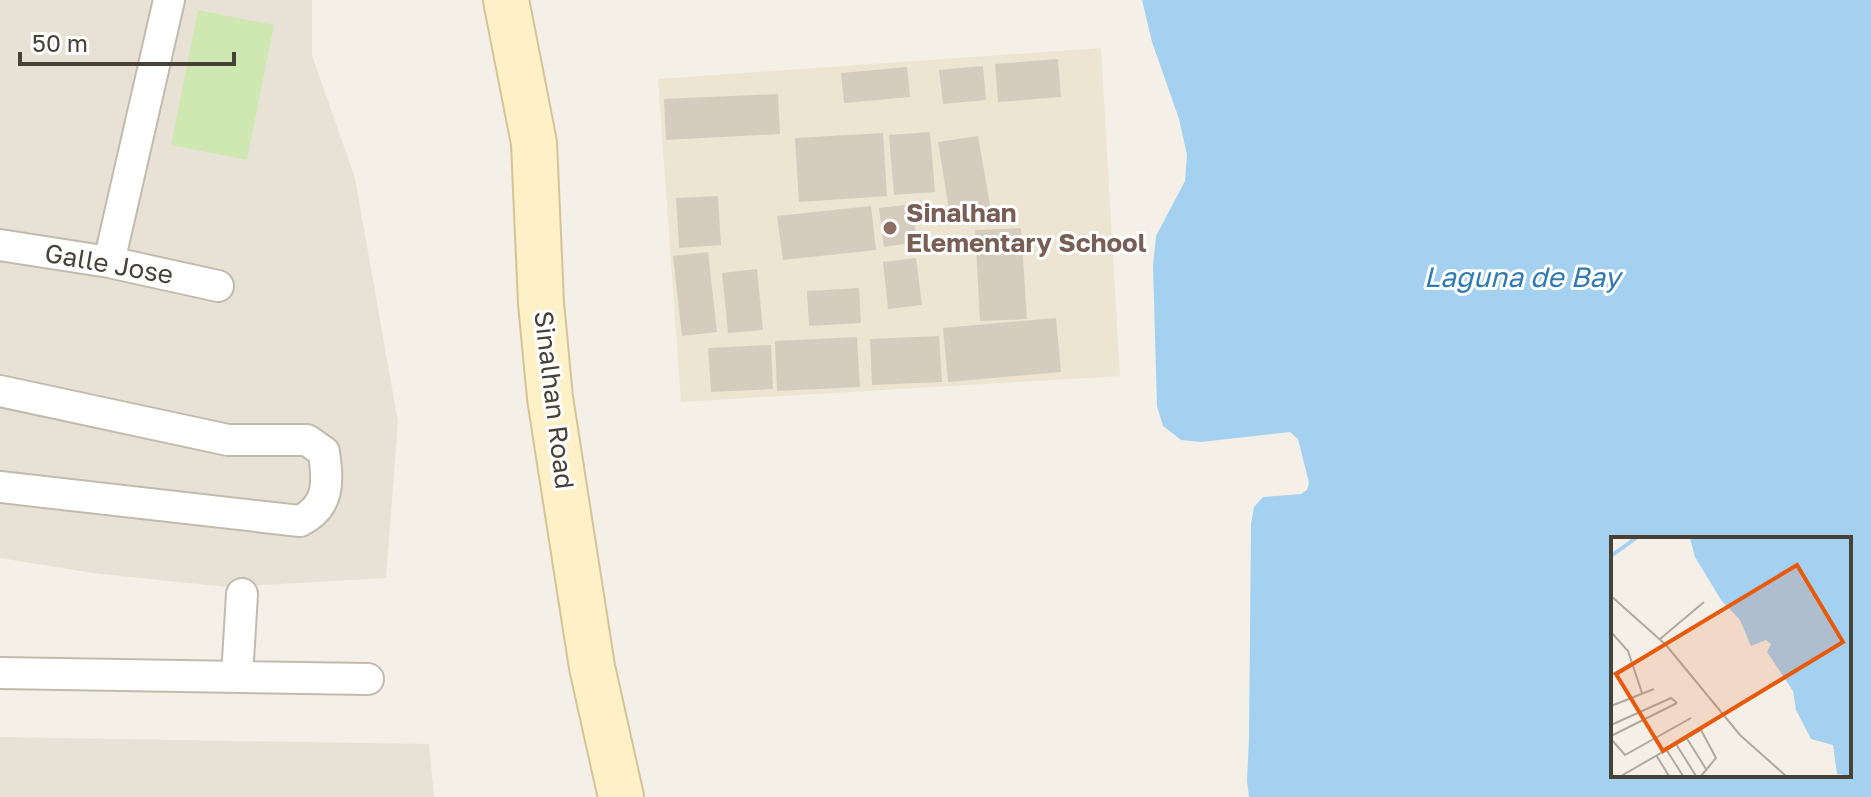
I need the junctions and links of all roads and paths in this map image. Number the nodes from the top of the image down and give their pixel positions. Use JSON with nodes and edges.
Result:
{"nodes":[{"id":1,"x":169,"y":0,"type":"edge"},
{"id":2,"x":506,"y":0,"type":"edge"},
{"id":3,"x":0,"y":245,"type":"edge"},
{"id":4,"x":109,"y":262,"type":"junction"},
{"id":5,"x":218,"y":286,"type":"dead end"},
{"id":6,"x":0,"y":391,"type":"edge"},
{"id":7,"x":0,"y":487,"type":"edge"},
{"id":8,"x":242,"y":594,"type":"dead end"},
{"id":9,"x":0,"y":673,"type":"edge"},
{"id":10,"x":237,"y":677,"type":"junction"},
{"id":11,"x":368,"y":679,"type":"dead end"},
{"id":12,"x":621,"y":797,"type":"edge"}],
"edges":[{"from":1,"to":4,"type":"street"},
{"from":2,"to":12,"type":"street","name":"Sinalhan Road"},
{"from":3,"to":4,"type":"street","name":"Galle Jose"},
{"from":4,"to":5,"type":"street","name":"Galle Jose"},
{"from":6,"to":7,"type":"street"},
{"from":8,"to":10,"type":"street"},
{"from":9,"to":10,"type":"street"},
{"from":10,"to":11,"type":"street"}]}
